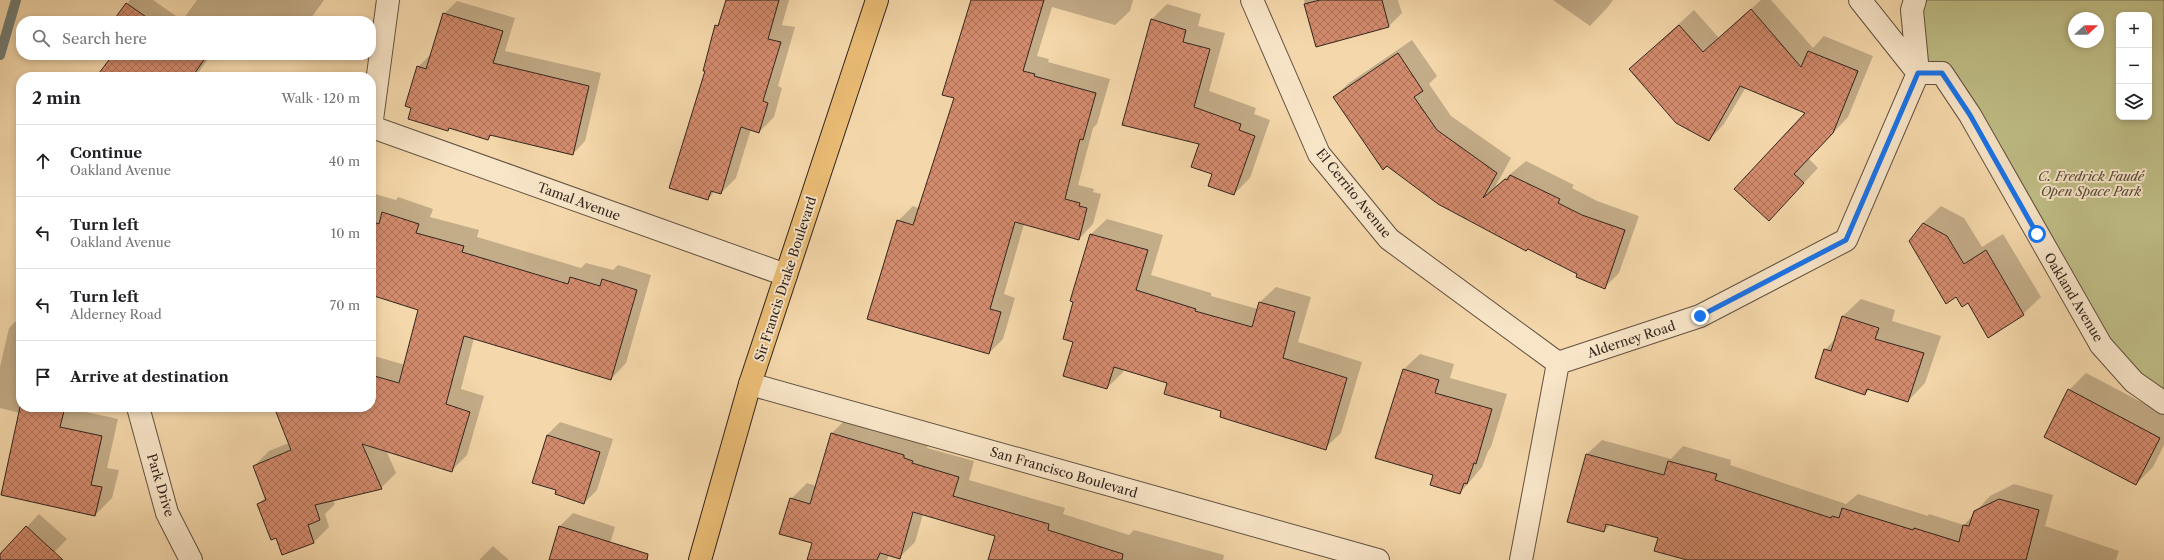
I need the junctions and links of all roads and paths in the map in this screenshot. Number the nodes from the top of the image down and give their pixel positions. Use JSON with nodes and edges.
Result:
{"nodes":[{"id":1,"x":388,"y":0,"type":"edge"},
{"id":2,"x":877,"y":0,"type":"edge"},
{"id":3,"x":1252,"y":0,"type":"edge"},
{"id":4,"x":1860,"y":0,"type":"edge"},
{"id":5,"x":1915,"y":0,"type":"edge"},
{"id":6,"x":1918,"y":73,"type":"junction"},
{"id":7,"x":376,"y":95,"type":"edge"},
{"id":8,"x":376,"y":128,"type":"edge"},
{"id":9,"x":786,"y":275,"type":"junction"},
{"id":10,"x":1558,"y":363,"type":"junction"},
{"id":11,"x":750,"y":384,"type":"junction"},
{"id":12,"x":2164,"y":403,"type":"edge"},
{"id":13,"x":139,"y":412,"type":"edge"},
{"id":14,"x":191,"y":560,"type":"edge"},
{"id":15,"x":700,"y":560,"type":"edge"},
{"id":16,"x":1378,"y":560,"type":"edge"},
{"id":17,"x":1521,"y":560,"type":"edge"}],
"edges":[{"from":1,"to":7,"type":"street"},
{"from":2,"to":9,"type":"main road","name":"Sir Francis Drake Boulevard"},
{"from":3,"to":10,"type":"street","name":"El Cerrito Avenue"},
{"from":4,"to":6,"type":"street"},
{"from":5,"to":6,"type":"street","name":"Alderney Road"},
{"from":6,"to":10,"type":"street","name":"Alderney Road"},
{"from":6,"to":12,"type":"street","name":"Oakland Avenue"},
{"from":8,"to":9,"type":"street","name":"Tamal Avenue"},
{"from":9,"to":11,"type":"main road","name":"Sir Francis Drake Boulevard"},
{"from":10,"to":17,"type":"street"},
{"from":11,"to":15,"type":"main road","name":"Sir Francis Drake Boulevard"},
{"from":11,"to":16,"type":"street","name":"San Francisco Boulevard"},
{"from":13,"to":14,"type":"street","name":"Park Drive"}]}
